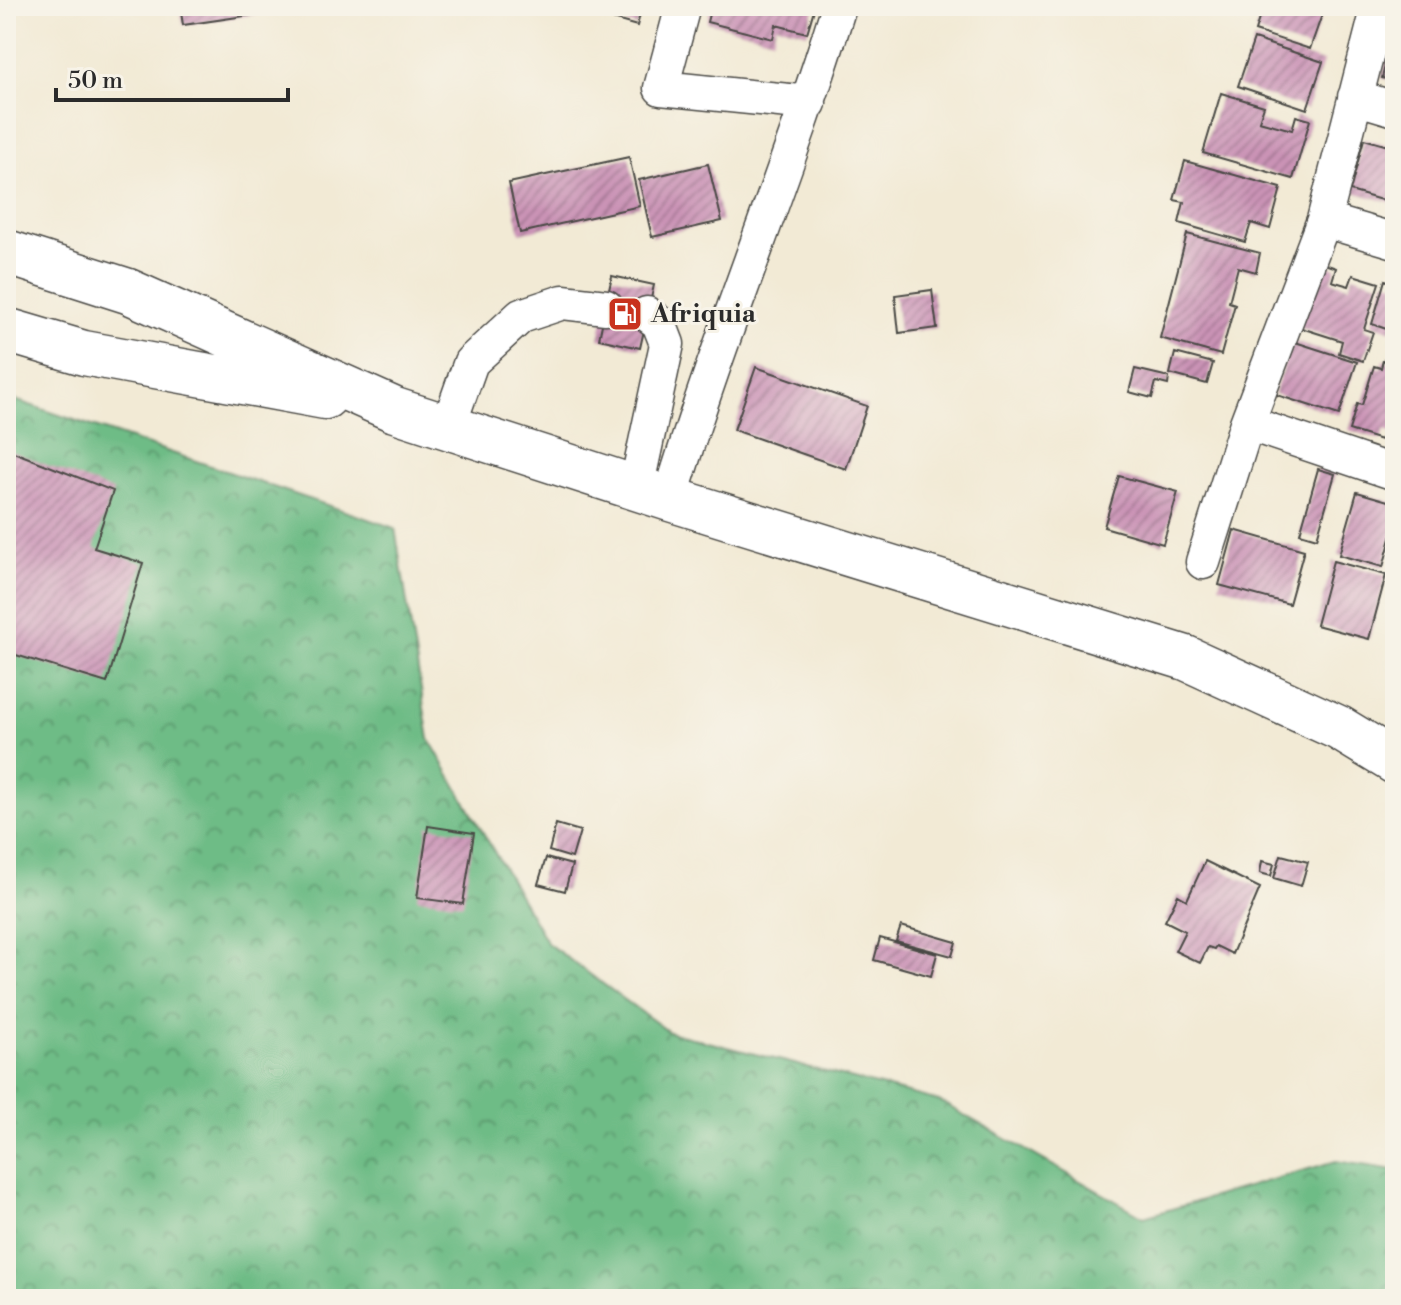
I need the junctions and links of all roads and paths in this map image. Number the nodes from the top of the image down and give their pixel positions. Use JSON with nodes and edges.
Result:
{"nodes":[{"id":1,"x":683,"y":6,"type":"edge"},
{"id":2,"x":839,"y":6,"type":"edge"},
{"id":3,"x":1379,"y":6,"type":"edge"},
{"id":4,"x":1355,"y":97,"type":"junction"},
{"id":5,"x":809,"y":103,"type":"junction"},
{"id":6,"x":1395,"y":109,"type":"edge"},
{"id":7,"x":1324,"y":220,"type":"junction"},
{"id":8,"x":1395,"y":241,"type":"edge"},
{"id":9,"x":6,"y":252,"type":"edge"},
{"id":10,"x":606,"y":307,"type":"dead end"},
{"id":11,"x":647,"y":314,"type":"dead end"},
{"id":12,"x":6,"y":330,"type":"edge"},
{"id":13,"x":395,"y":410,"type":"junction"},
{"id":14,"x":1247,"y":423,"type":"junction"},
{"id":15,"x":448,"y":427,"type":"junction"},
{"id":16,"x":1395,"y":473,"type":"edge"},
{"id":17,"x":653,"y":494,"type":"junction"},
{"id":18,"x":1203,"y":562,"type":"dead end"},
{"id":19,"x":1395,"y":762,"type":"edge"}],
"edges":[{"from":1,"to":5,"type":"street"},
{"from":2,"to":5,"type":"street"},
{"from":3,"to":4,"type":"street"},
{"from":4,"to":6,"type":"street"},
{"from":4,"to":7,"type":"street"},
{"from":5,"to":17,"type":"street"},
{"from":7,"to":8,"type":"street"},
{"from":7,"to":14,"type":"street"},
{"from":9,"to":13,"type":"main road"},
{"from":10,"to":15,"type":"street"},
{"from":11,"to":17,"type":"street"},
{"from":12,"to":13,"type":"main road"},
{"from":13,"to":15,"type":"main road"},
{"from":14,"to":16,"type":"street"},
{"from":14,"to":18,"type":"street"},
{"from":15,"to":17,"type":"main road"},
{"from":17,"to":19,"type":"main road"}]}
